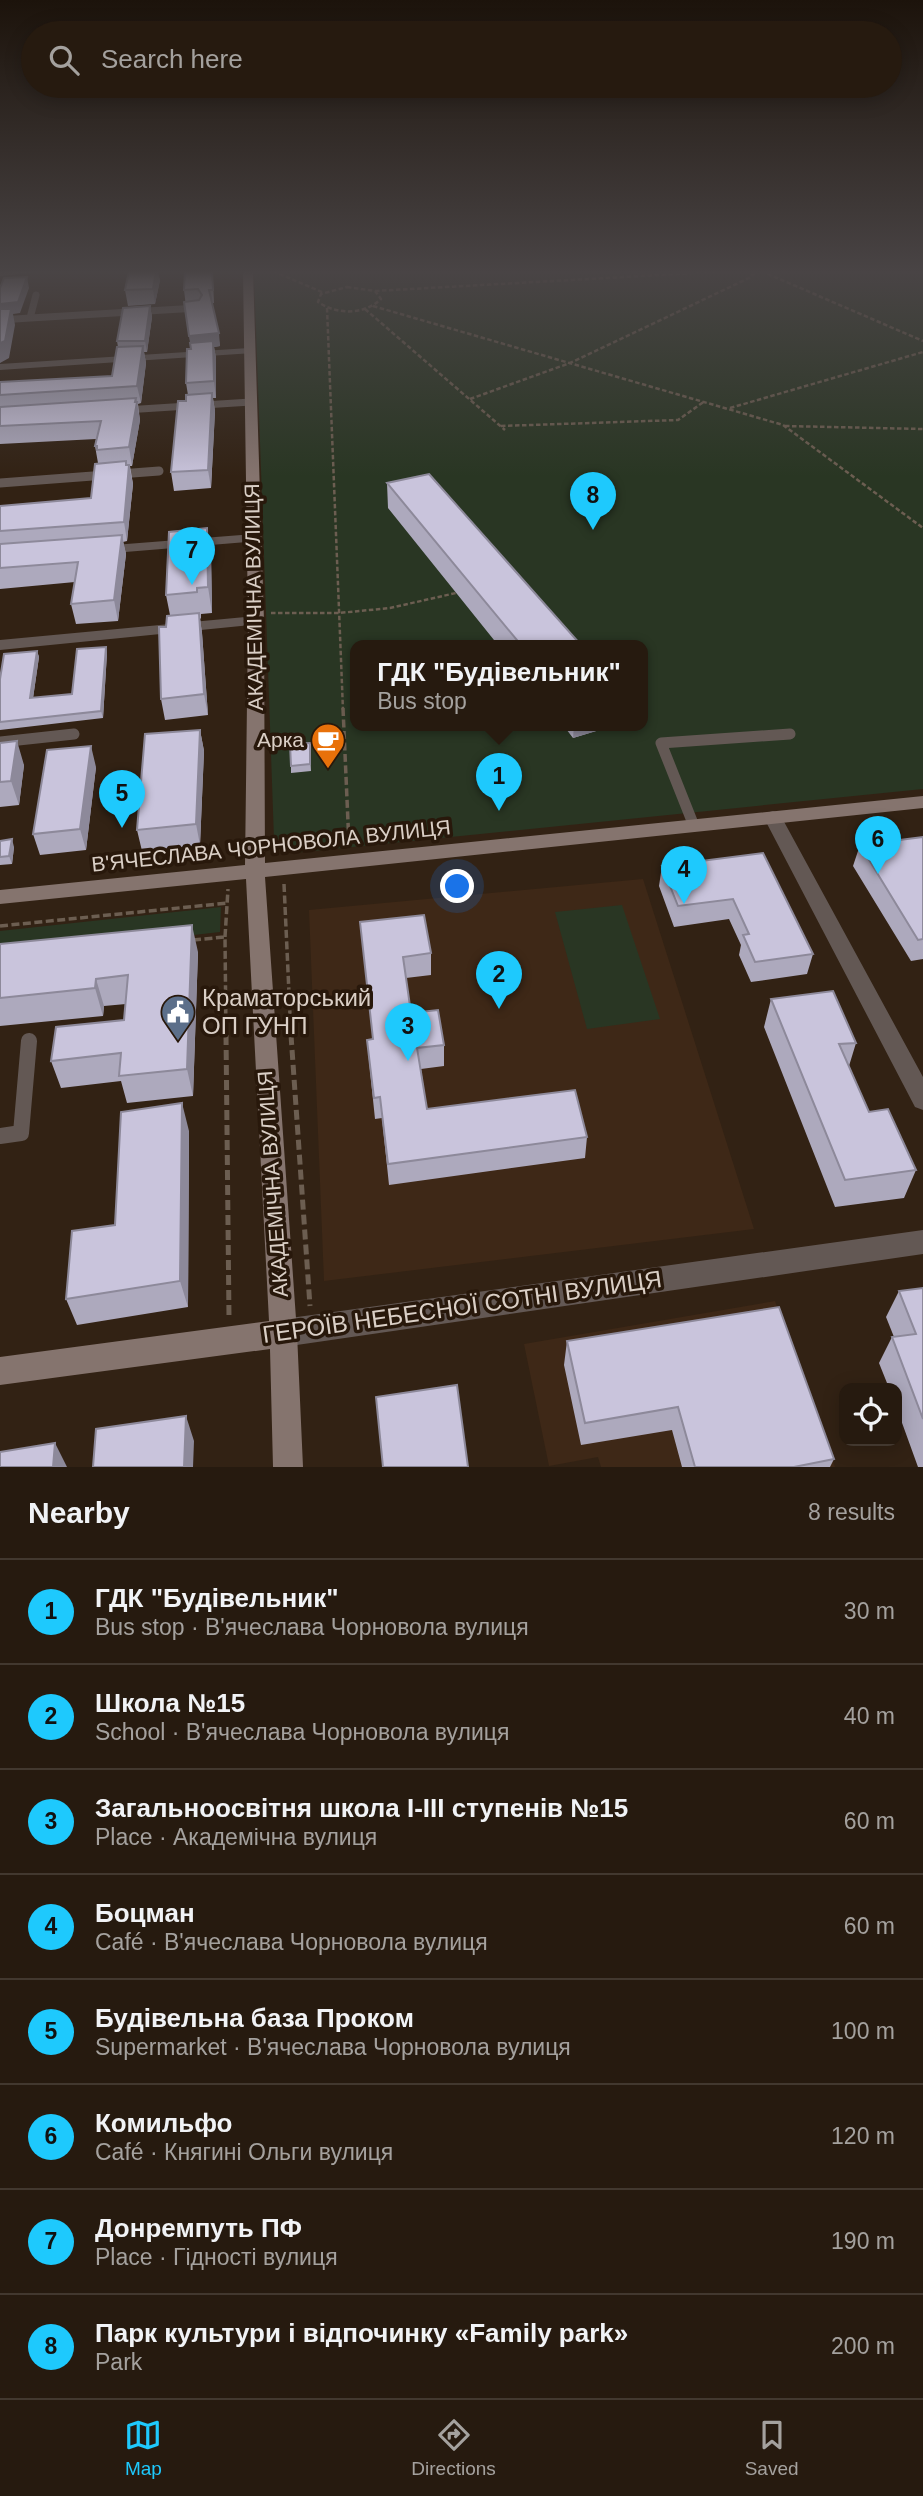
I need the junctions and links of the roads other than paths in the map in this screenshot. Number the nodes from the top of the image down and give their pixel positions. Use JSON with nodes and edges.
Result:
{"nodes":[{"id":1,"x":249,"y":339,"type":"edge"},
{"id":2,"x":249,"y":351,"type":"junction"},
{"id":3,"x":0,"y":367,"type":"edge"},
{"id":4,"x":251,"y":402,"type":"junction"},
{"id":5,"x":111,"y":411,"type":"edge"},
{"id":6,"x":159,"y":471,"type":"dead end"},
{"id":7,"x":0,"y":482,"type":"edge"},
{"id":8,"x":254,"y":538,"type":"junction"},
{"id":9,"x":80,"y":551,"type":"edge"},
{"id":10,"x":256,"y":617,"type":"junction"},
{"id":11,"x":0,"y":645,"type":"edge"},
{"id":12,"x":790,"y":733,"type":"dead end"},
{"id":13,"x":74,"y":734,"type":"dead end"},
{"id":14,"x":0,"y":742,"type":"edge"},
{"id":15,"x":923,"y":802,"type":"edge"},
{"id":16,"x":773,"y":818,"type":"junction"},
{"id":17,"x":694,"y":826,"type":"junction"},
{"id":18,"x":255,"y":871,"type":"junction"},
{"id":19,"x":0,"y":897,"type":"edge"},
{"id":20,"x":29,"y":1041,"type":"dead end"},
{"id":21,"x":923,"y":1100,"type":"edge"},
{"id":22,"x":0,"y":1136,"type":"edge"},
{"id":23,"x":923,"y":1242,"type":"edge"},
{"id":24,"x":283,"y":1332,"type":"junction"},
{"id":25,"x":0,"y":1371,"type":"edge"},
{"id":26,"x":288,"y":1467,"type":"edge"}],
"edges":[{"from":1,"to":2,"type":"street","name":"АКАДЕМІЧНА ВУЛИЦЯ"},
{"from":2,"to":3,"type":"street"},
{"from":2,"to":4,"type":"street","name":"АКАДЕМІЧНА ВУЛИЦЯ"},
{"from":4,"to":5,"type":"lane"},
{"from":4,"to":8,"type":"street","name":"АКАДЕМІЧНА ВУЛИЦЯ"},
{"from":6,"to":7,"type":"lane"},
{"from":8,"to":9,"type":"street"},
{"from":8,"to":10,"type":"street","name":"АКАДЕМІЧНА ВУЛИЦЯ"},
{"from":10,"to":11,"type":"street"},
{"from":10,"to":18,"type":"street","name":"АКАДЕМІЧНА ВУЛИЦЯ"},
{"from":12,"to":17,"type":"lane"},
{"from":13,"to":14,"type":"lane"},
{"from":15,"to":16,"type":"street","name":"В'ЯЧЕСЛАВА ЧОРНОВОЛА ВУЛИЦЯ"},
{"from":16,"to":17,"type":"street","name":"В'ЯЧЕСЛАВА ЧОРНОВОЛА ВУЛИЦЯ"},
{"from":16,"to":21,"type":"street"},
{"from":17,"to":18,"type":"street","name":"В'ЯЧЕСЛАВА ЧОРНОВОЛА ВУЛИЦЯ"},
{"from":18,"to":19,"type":"street","name":"В'ЯЧЕСЛАВА ЧОРНОВОЛА ВУЛИЦЯ"},
{"from":18,"to":24,"type":"street","name":"АКАДЕМІЧНА ВУЛИЦЯ"},
{"from":20,"to":22,"type":"lane"},
{"from":23,"to":24,"type":"street","name":"ГЕРОЇВ НЕБЕСНОЇ СОТНІ ВУЛИЦЯ"},
{"from":24,"to":25,"type":"street","name":"ГЕРОЇВ НЕБЕСНОЇ СОТНІ ВУЛИЦЯ"},
{"from":24,"to":26,"type":"street","name":"АКАДЕМІЧНА ВУЛИЦЯ"}]}
